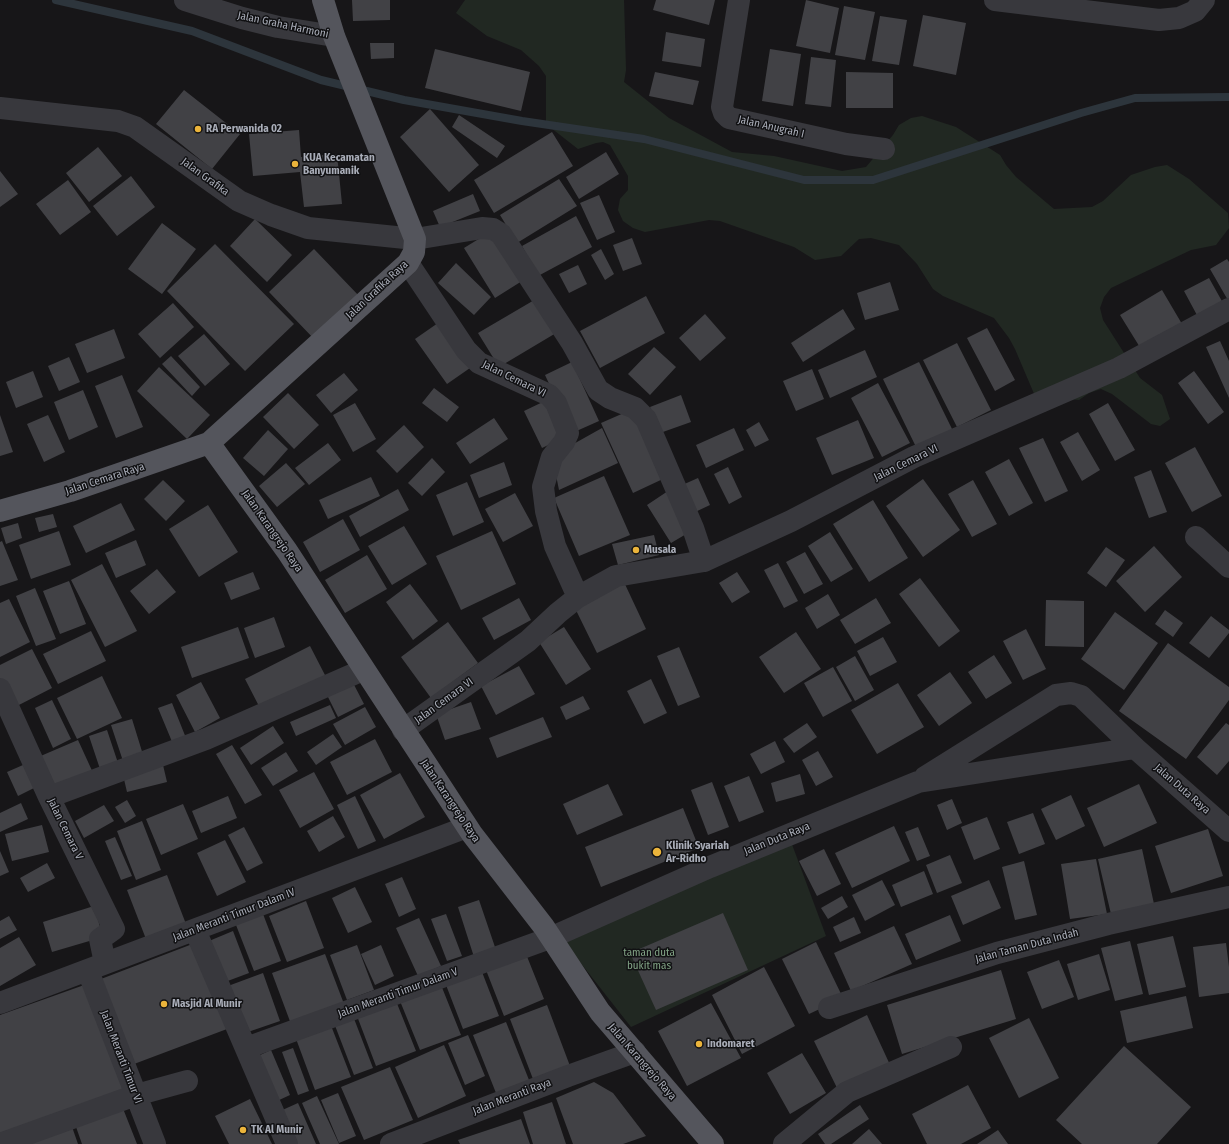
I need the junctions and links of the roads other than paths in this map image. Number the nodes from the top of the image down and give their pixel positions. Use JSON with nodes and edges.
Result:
{"nodes":[{"id":1,"x":185,"y":0,"type":"edge"},
{"id":2,"x":323,"y":0,"type":"edge"},
{"id":3,"x":739,"y":0,"type":"edge"},
{"id":4,"x":995,"y":0,"type":"edge"},
{"id":5,"x":1204,"y":0,"type":"edge"},
{"id":6,"x":334,"y":36,"type":"junction"},
{"id":7,"x":0,"y":108,"type":"edge"},
{"id":8,"x":884,"y":149,"type":"dead end"},
{"id":9,"x":415,"y":239,"type":"junction"},
{"id":10,"x":408,"y":263,"type":"junction"},
{"id":11,"x":1229,"y":309,"type":"edge"},
{"id":12,"x":209,"y":443,"type":"junction"},
{"id":13,"x":0,"y":511,"type":"edge"},
{"id":14,"x":1196,"y":537,"type":"dead end"},
{"id":15,"x":704,"y":561,"type":"junction"},
{"id":16,"x":1229,"y":567,"type":"edge"},
{"id":17,"x":578,"y":597,"type":"junction"},
{"id":18,"x":363,"y":670,"type":"junction"},
{"id":19,"x":0,"y":690,"type":"edge"},
{"id":20,"x":403,"y":730,"type":"junction"},
{"id":21,"x":1135,"y":748,"type":"junction"},
{"id":22,"x":918,"y":782,"type":"junction"},
{"id":23,"x":49,"y":798,"type":"junction"},
{"id":24,"x":467,"y":827,"type":"junction"},
{"id":25,"x":1229,"y":831,"type":"edge"},
{"id":26,"x":1229,"y":897,"type":"edge"},
{"id":27,"x":195,"y":930,"type":"junction"},
{"id":28,"x":550,"y":938,"type":"junction"},
{"id":29,"x":97,"y":967,"type":"junction"},
{"id":30,"x":0,"y":1003,"type":"edge"},
{"id":31,"x":829,"y":1008,"type":"dead end"},
{"id":32,"x":951,"y":1047,"type":"dead end"},
{"id":33,"x":246,"y":1048,"type":"junction"},
{"id":34,"x":635,"y":1052,"type":"junction"},
{"id":35,"x":187,"y":1081,"type":"dead end"},
{"id":36,"x":136,"y":1095,"type":"junction"},
{"id":37,"x":0,"y":1144,"type":"edge"},
{"id":38,"x":155,"y":1144,"type":"edge"},
{"id":39,"x":287,"y":1144,"type":"edge"},
{"id":40,"x":391,"y":1144,"type":"edge"},
{"id":41,"x":713,"y":1144,"type":"edge"},
{"id":42,"x":784,"y":1144,"type":"edge"}],
"edges":[{"from":1,"to":6,"type":"street","name":"Jalan Graha Harmoni"},
{"from":2,"to":6,"type":"main road"},
{"from":3,"to":8,"type":"street","name":"Jalan Anugrah I"},
{"from":4,"to":5,"type":"street"},
{"from":6,"to":9,"type":"main road"},
{"from":7,"to":9,"type":"street","name":"Jalan Grafika"},
{"from":9,"to":10,"type":"main road","name":"Jalan Grafika Raya"},
{"from":9,"to":15,"type":"street","name":"Jalan Grafika"},
{"from":10,"to":12,"type":"main road","name":"Jalan Grafika Raya"},
{"from":10,"to":17,"type":"street","name":"Jalan Cemara VI"},
{"from":11,"to":15,"type":"street","name":"Jalan Cemara VI"},
{"from":12,"to":13,"type":"main road","name":"Jalan Cemara Raya"},
{"from":12,"to":18,"type":"main road","name":"Jalan Karangrejo Raya"},
{"from":14,"to":16,"type":"street"},
{"from":15,"to":17,"type":"street","name":"Jalan Cemara VI"},
{"from":17,"to":20,"type":"street","name":"Jalan Cemara VI"},
{"from":18,"to":20,"type":"main road","name":"Jalan Karangrejo Raya"},
{"from":18,"to":23,"type":"street"},
{"from":19,"to":23,"type":"street","name":"Jalan Cemara V"},
{"from":20,"to":24,"type":"main road","name":"Jalan Karangrejo Raya"},
{"from":21,"to":22,"type":"street","name":"Jalan Duta Raya"},
{"from":21,"to":22,"type":"street","name":"Jalan Duta Raya"},
{"from":21,"to":25,"type":"street","name":"Jalan Duta Raya"},
{"from":22,"to":28,"type":"street","name":"Jalan Duta Raya"},
{"from":23,"to":29,"type":"street","name":"Jalan Cemara V"},
{"from":24,"to":27,"type":"street","name":"Jalan Meranti Timur Dalam IV"},
{"from":24,"to":28,"type":"main road","name":"Jalan Karangrejo Raya"},
{"from":26,"to":31,"type":"street","name":"Jalan Taman Duta Indah"},
{"from":27,"to":29,"type":"street","name":"Jalan Meranti Timur Dalam IV"},
{"from":27,"to":33,"type":"street"},
{"from":28,"to":33,"type":"street","name":"Jalan Meranti Timur Dalam V"},
{"from":28,"to":34,"type":"main road","name":"Jalan Karangrejo Raya"},
{"from":29,"to":30,"type":"street","name":"Jalan Meranti Timur Dalam IV"},
{"from":29,"to":36,"type":"street","name":"Jalan Meranti Timur VI"},
{"from":32,"to":42,"type":"street"},
{"from":33,"to":39,"type":"street"},
{"from":34,"to":40,"type":"street","name":"Jalan Meranti Raya"},
{"from":34,"to":41,"type":"main road","name":"Jalan Karangrejo Raya"},
{"from":35,"to":36,"type":"street"},
{"from":36,"to":37,"type":"street"},
{"from":36,"to":38,"type":"street","name":"Jalan Meranti Timur VI"}]}
